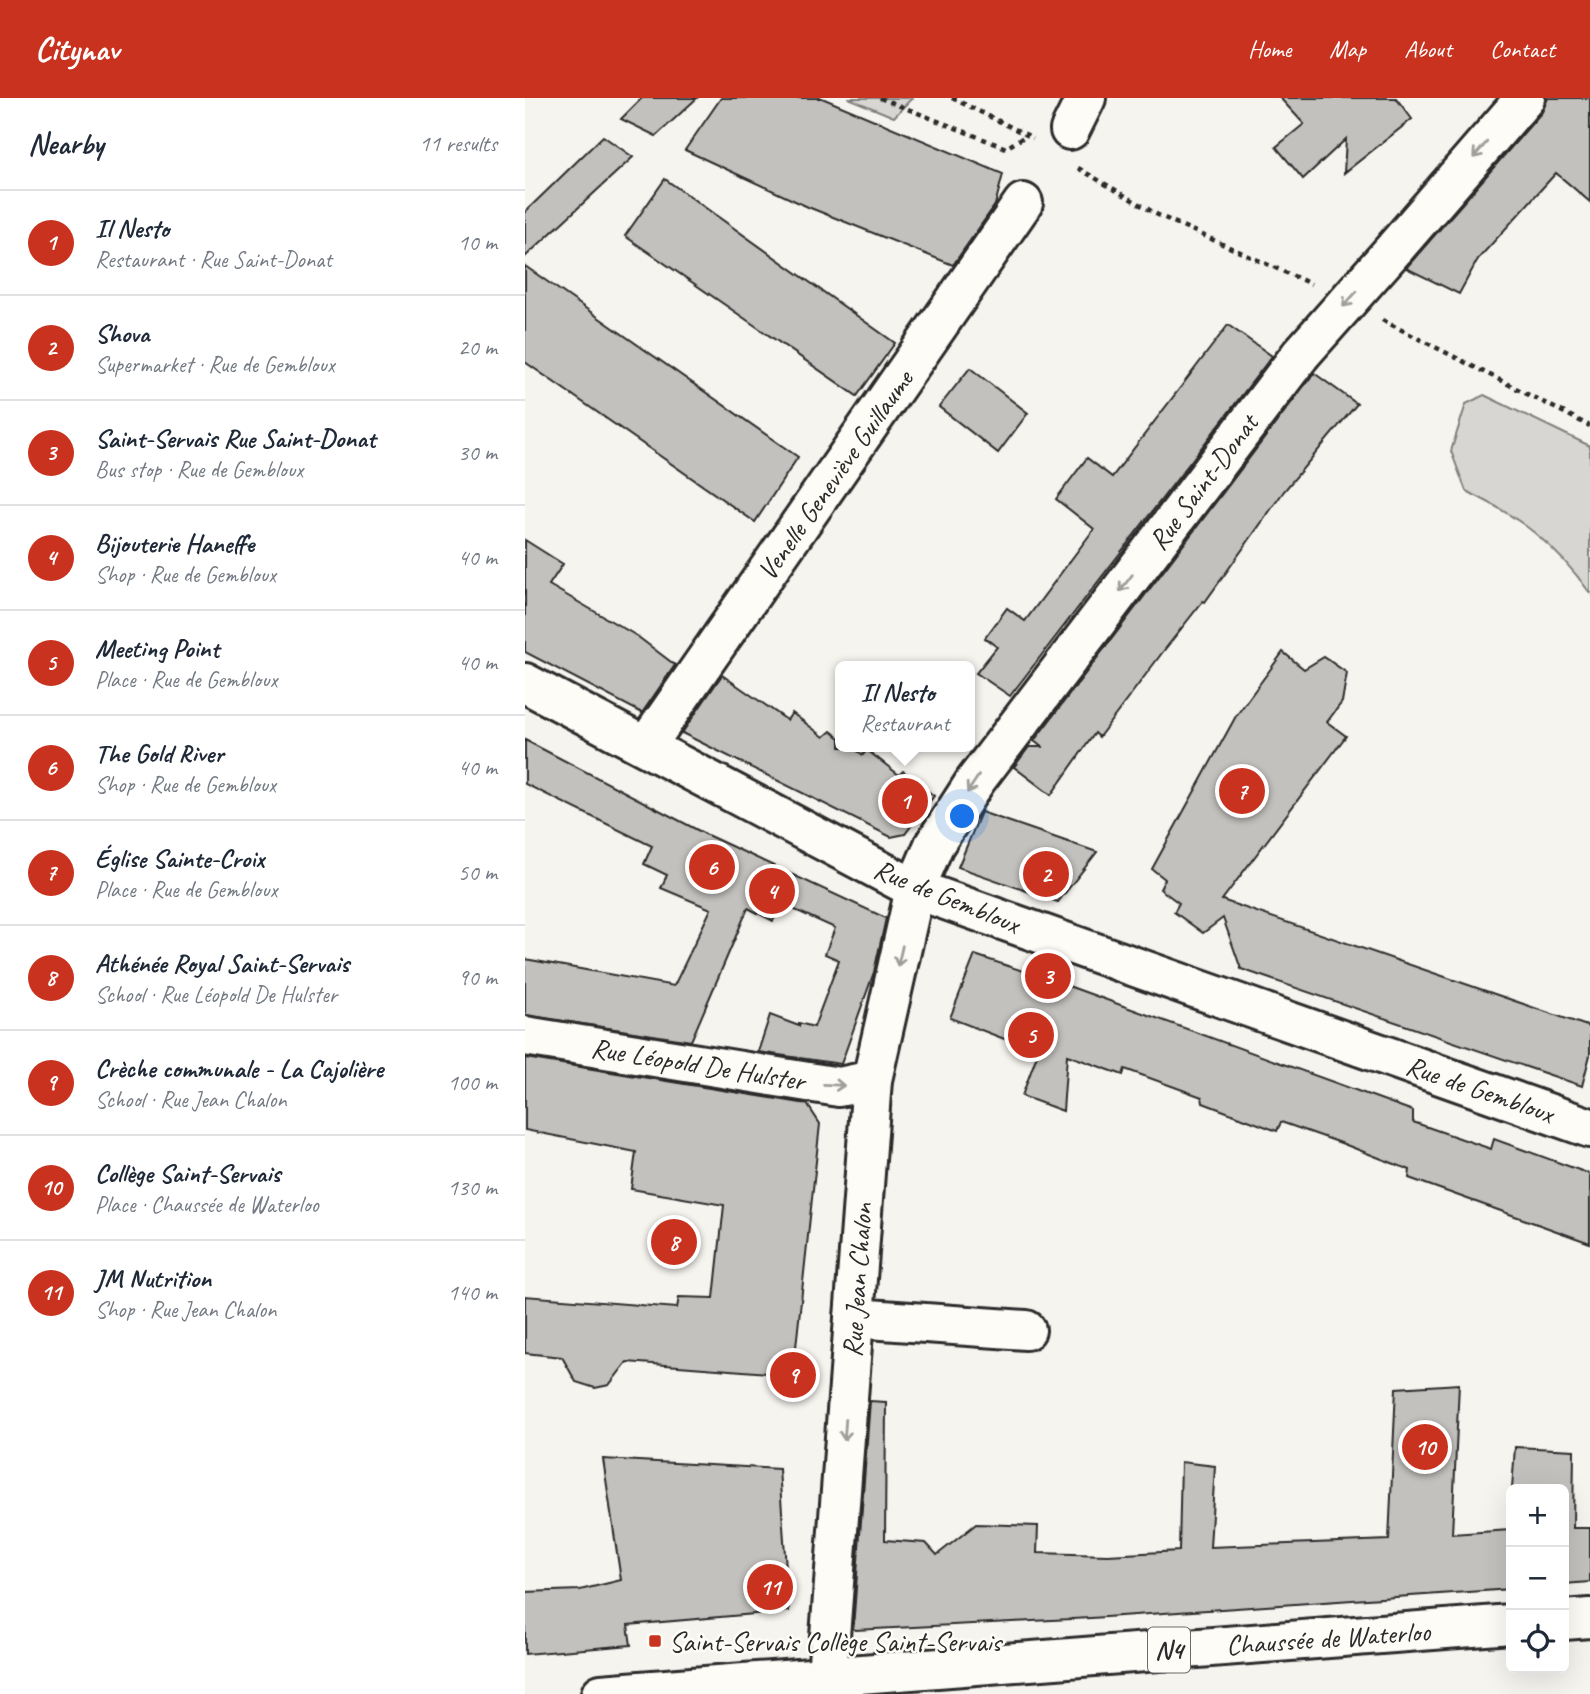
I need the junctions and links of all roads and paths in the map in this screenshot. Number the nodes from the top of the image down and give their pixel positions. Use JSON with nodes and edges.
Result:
{"nodes":[{"id":1,"x":880,"y":98,"type":"edge"},
{"id":2,"x":953,"y":98,"type":"edge"},
{"id":3,"x":1525,"y":98,"type":"edge"},
{"id":4,"x":1028,"y":134,"type":"junction"},
{"id":5,"x":1068,"y":134,"type":"edge"},
{"id":6,"x":1023,"y":203,"type":"dead end"},
{"id":7,"x":1158,"y":215,"type":"dead end"},
{"id":8,"x":525,"y":683,"type":"edge"},
{"id":9,"x":646,"y":746,"type":"junction"},
{"id":10,"x":915,"y":889,"type":"junction"},
{"id":11,"x":525,"y":1036,"type":"edge"},
{"id":12,"x":871,"y":1080,"type":"junction"},
{"id":13,"x":1590,"y":1128,"type":"edge"},
{"id":14,"x":854,"y":1318,"type":"junction"},
{"id":15,"x":1026,"y":1331,"type":"dead end"},
{"id":16,"x":1590,"y":1618,"type":"edge"},
{"id":17,"x":1569,"y":1620,"type":"edge"},
{"id":18,"x":1506,"y":1624,"type":"edge"},
{"id":19,"x":827,"y":1676,"type":"junction"},
{"id":20,"x":601,"y":1694,"type":"edge"}],
"edges":[{"from":1,"to":4,"type":"path"},
{"from":2,"to":4,"type":"path"},
{"from":3,"to":10,"type":"street","name":"Rue Saint-Donat","one_way":true,"bridge":true},
{"from":4,"to":5,"type":"path"},
{"from":5,"to":7,"type":"path"},
{"from":6,"to":9,"type":"street","name":"Venelle Geneviève Guillaume"},
{"from":8,"to":9,"type":"street","name":"Rue de Gembloux"},
{"from":9,"to":10,"type":"street","name":"Rue de Gembloux"},
{"from":10,"to":12,"type":"street","name":"Rue Jean Chalon","one_way":true},
{"from":10,"to":13,"type":"street","name":"Rue de Gembloux"},
{"from":11,"to":12,"type":"street","name":"Rue Léopold De Hulster","one_way":true},
{"from":12,"to":14,"type":"street","name":"Rue Jean Chalon"},
{"from":14,"to":15,"type":"street"},
{"from":14,"to":19,"type":"street","name":"Rue Jean Chalon","one_way":true},
{"from":16,"to":17,"type":"street"},
{"from":18,"to":19,"type":"street","name":"Chaussée de Waterloo","number":"N4"},
{"from":19,"to":20,"type":"street","name":"Chaussée de Waterloo","number":"N4"}]}
